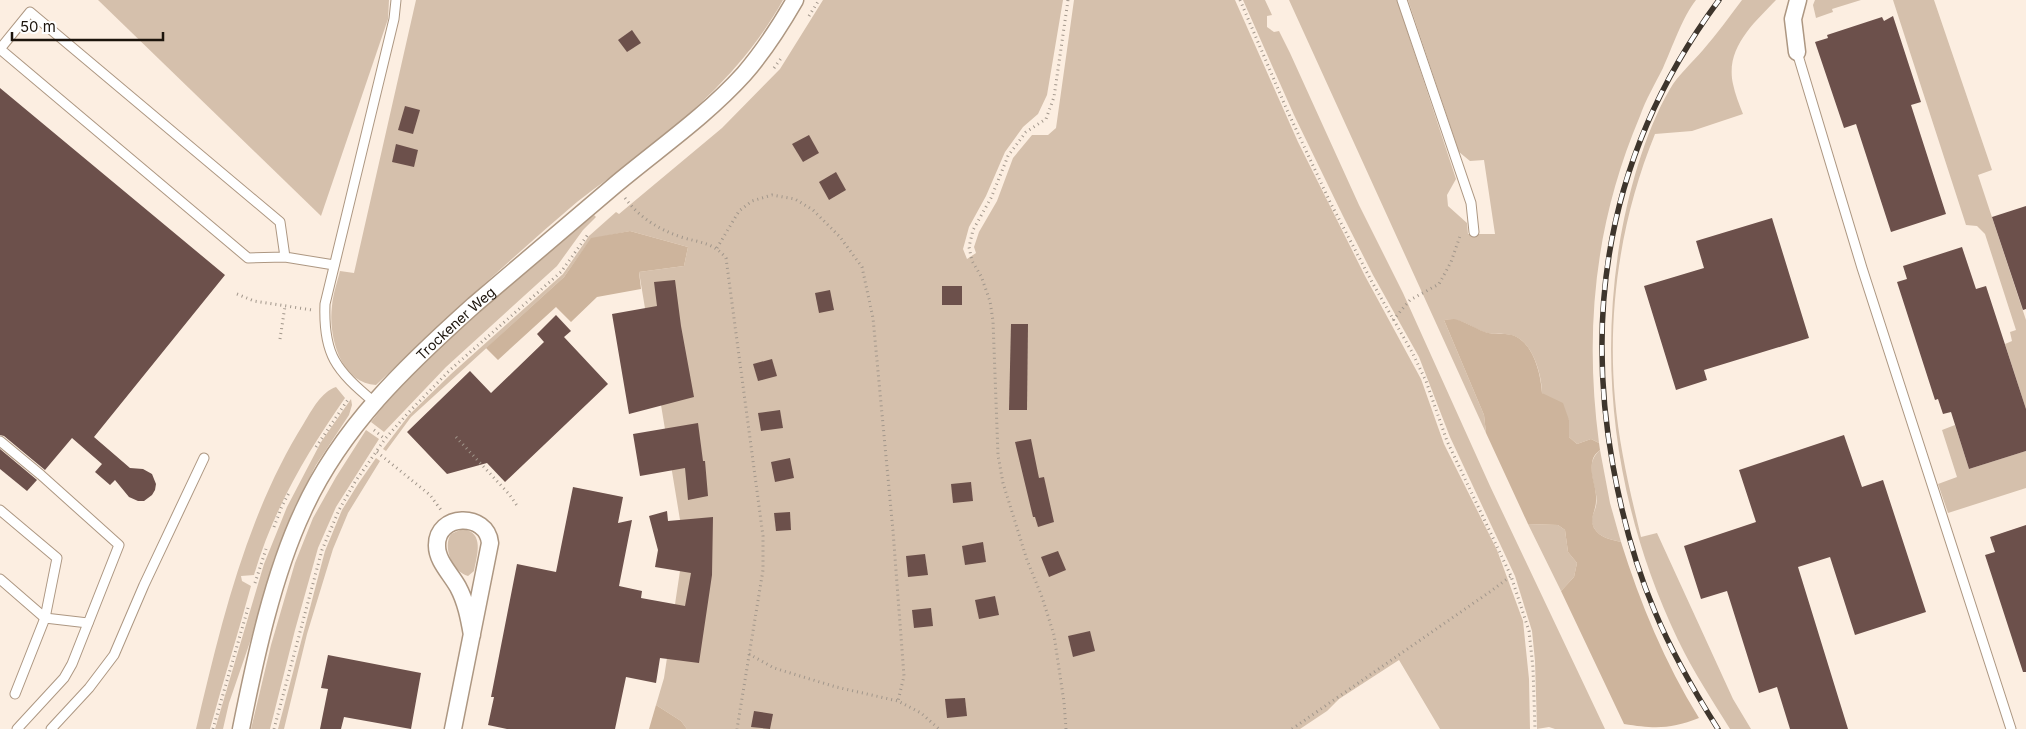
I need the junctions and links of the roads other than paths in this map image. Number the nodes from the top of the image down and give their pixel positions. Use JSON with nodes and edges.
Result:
{"nodes":[{"id":1,"x":396,"y":0,"type":"edge"},
{"id":2,"x":795,"y":0,"type":"edge"},
{"id":3,"x":1402,"y":0,"type":"edge"},
{"id":4,"x":1798,"y":0,"type":"edge"},
{"id":5,"x":1797,"y":52,"type":"joint"},
{"id":6,"x":1474,"y":232,"type":"dead end"},
{"id":7,"x":284,"y":257,"type":"junction"},
{"id":8,"x":334,"y":265,"type":"junction"},
{"id":9,"x":374,"y":402,"type":"junction"},
{"id":10,"x":0,"y":441,"type":"edge"},
{"id":11,"x":204,"y":458,"type":"dead end"},
{"id":12,"x":0,"y":510,"type":"edge"},
{"id":13,"x":0,"y":580,"type":"edge"},
{"id":14,"x":45,"y":618,"type":"junction"},
{"id":15,"x":88,"y":623,"type":"junction"},
{"id":16,"x":472,"y":635,"type":"junction"},
{"id":17,"x":15,"y":694,"type":"dead end"},
{"id":18,"x":17,"y":729,"type":"edge"},
{"id":19,"x":51,"y":729,"type":"edge"},
{"id":20,"x":241,"y":729,"type":"edge"},
{"id":21,"x":453,"y":729,"type":"edge"},
{"id":22,"x":2011,"y":729,"type":"edge"}],
"edges":[{"from":1,"to":8,"type":"lane"},
{"from":2,"to":9,"type":"street","name":"Trockener Weg"},
{"from":3,"to":6,"type":"lane"},
{"from":4,"to":5,"type":"street"},
{"from":5,"to":22,"type":"lane"},
{"from":7,"to":7,"type":"lane"},
{"from":7,"to":8,"type":"lane"},
{"from":8,"to":9,"type":"lane"},
{"from":9,"to":20,"type":"street","name":"Trockener Weg"},
{"from":10,"to":15,"type":"lane"},
{"from":11,"to":19,"type":"lane"},
{"from":12,"to":14,"type":"lane"},
{"from":13,"to":14,"type":"lane"},
{"from":14,"to":15,"type":"lane"},
{"from":14,"to":17,"type":"lane"},
{"from":15,"to":18,"type":"lane"},
{"from":16,"to":16,"type":"street"},
{"from":16,"to":21,"type":"street"}]}
